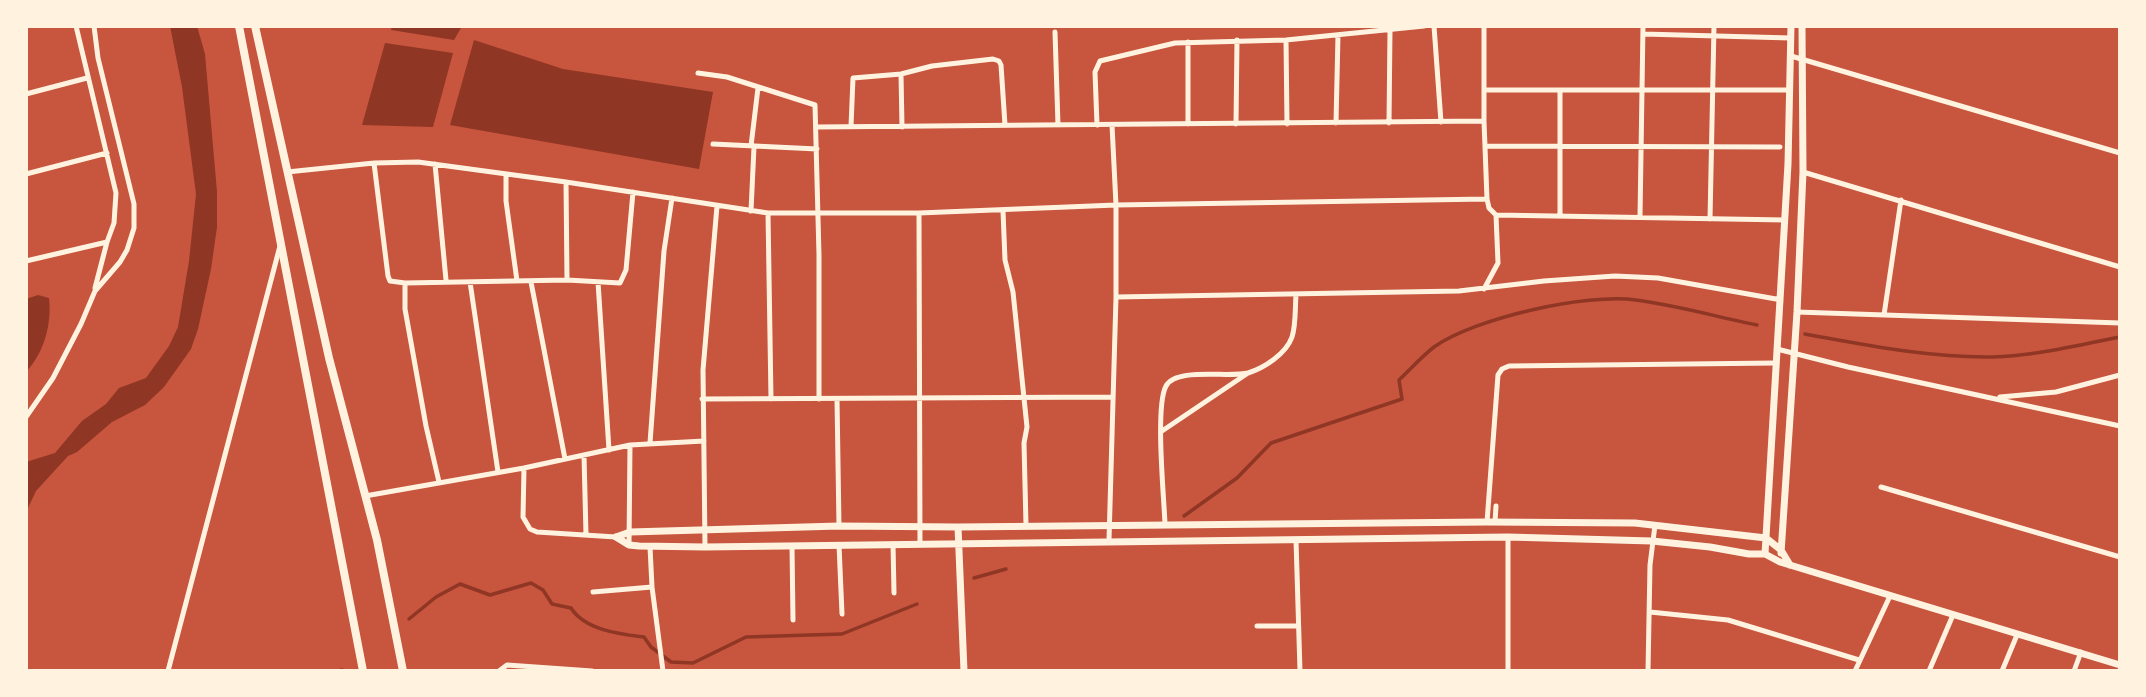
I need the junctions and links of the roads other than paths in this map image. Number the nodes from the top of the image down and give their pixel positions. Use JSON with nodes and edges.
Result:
{"nodes":[{"id":1,"x":76,"y":26,"type":"edge"},
{"id":2,"x":94,"y":26,"type":"edge"},
{"id":3,"x":239,"y":26,"type":"edge"},
{"id":4,"x":255,"y":26,"type":"edge"},
{"id":5,"x":1423,"y":26,"type":"edge"},
{"id":6,"x":1434,"y":26,"type":"edge"},
{"id":7,"x":1484,"y":26,"type":"edge"},
{"id":8,"x":1643,"y":26,"type":"edge"},
{"id":9,"x":1714,"y":26,"type":"edge"},
{"id":10,"x":1791,"y":26,"type":"edge"},
{"id":11,"x":1802,"y":26,"type":"edge"},
{"id":12,"x":1390,"y":30,"type":"junction"},
{"id":13,"x":1055,"y":32,"type":"dead end"},
{"id":14,"x":1643,"y":34,"type":"junction"},
{"id":15,"x":1338,"y":35,"type":"junction"},
{"id":16,"x":1714,"y":36,"type":"junction"},
{"id":17,"x":1791,"y":38,"type":"junction"},
{"id":18,"x":1237,"y":40,"type":"junction"},
{"id":19,"x":1286,"y":40,"type":"junction"},
{"id":20,"x":1188,"y":42,"type":"junction"},
{"id":21,"x":1791,"y":56,"type":"junction"},
{"id":22,"x":1802,"y":58,"type":"junction"},
{"id":23,"x":698,"y":73,"type":"dead end"},
{"id":24,"x":901,"y":74,"type":"junction"},
{"id":25,"x":87,"y":78,"type":"junction"},
{"id":26,"x":758,"y":88,"type":"junction"},
{"id":27,"x":1484,"y":90,"type":"junction"},
{"id":28,"x":1560,"y":90,"type":"junction"},
{"id":29,"x":1642,"y":90,"type":"junction"},
{"id":30,"x":1712,"y":90,"type":"junction"},
{"id":31,"x":1790,"y":90,"type":"junction"},
{"id":32,"x":26,"y":94,"type":"edge"},
{"id":33,"x":1441,"y":121,"type":"junction"},
{"id":34,"x":1484,"y":121,"type":"junction"},
{"id":35,"x":1336,"y":123,"type":"junction"},
{"id":36,"x":1389,"y":123,"type":"junction"},
{"id":37,"x":1188,"y":124,"type":"junction"},
{"id":38,"x":1236,"y":124,"type":"junction"},
{"id":39,"x":1287,"y":124,"type":"junction"},
{"id":40,"x":1005,"y":125,"type":"junction"},
{"id":41,"x":1058,"y":125,"type":"junction"},
{"id":42,"x":1097,"y":125,"type":"junction"},
{"id":43,"x":1112,"y":125,"type":"junction"},
{"id":44,"x":851,"y":126,"type":"junction"},
{"id":45,"x":817,"y":127,"type":"junction"},
{"id":46,"x":902,"y":127,"type":"junction"},
{"id":47,"x":713,"y":144,"type":"dead end"},
{"id":48,"x":752,"y":146,"type":"junction"},
{"id":49,"x":1485,"y":146,"type":"junction"},
{"id":50,"x":1560,"y":147,"type":"junction"},
{"id":51,"x":1641,"y":147,"type":"junction"},
{"id":52,"x":1711,"y":147,"type":"junction"},
{"id":53,"x":1780,"y":147,"type":"dead end"},
{"id":54,"x":817,"y":149,"type":"junction"},
{"id":55,"x":107,"y":153,"type":"junction"},
{"id":56,"x":2120,"y":153,"type":"edge"},
{"id":57,"x":374,"y":163,"type":"junction"},
{"id":58,"x":435,"y":164,"type":"junction"},
{"id":59,"x":287,"y":172,"type":"junction"},
{"id":60,"x":1802,"y":172,"type":"junction"},
{"id":61,"x":26,"y":174,"type":"edge"},
{"id":62,"x":506,"y":174,"type":"junction"},
{"id":63,"x":566,"y":182,"type":"junction"},
{"id":64,"x":633,"y":192,"type":"junction"},
{"id":65,"x":672,"y":198,"type":"junction"},
{"id":66,"x":1487,"y":199,"type":"junction"},
{"id":67,"x":1901,"y":200,"type":"junction"},
{"id":68,"x":1116,"y":205,"type":"junction"},
{"id":69,"x":717,"y":206,"type":"junction"},
{"id":70,"x":751,"y":211,"type":"junction"},
{"id":71,"x":1003,"y":211,"type":"junction"},
{"id":72,"x":768,"y":213,"type":"junction"},
{"id":73,"x":818,"y":213,"type":"junction"},
{"id":74,"x":919,"y":213,"type":"junction"},
{"id":75,"x":1496,"y":215,"type":"junction"},
{"id":76,"x":1560,"y":216,"type":"junction"},
{"id":77,"x":1640,"y":217,"type":"junction"},
{"id":78,"x":1710,"y":219,"type":"junction"},
{"id":79,"x":1785,"y":220,"type":"junction"},
{"id":80,"x":107,"y":242,"type":"junction"},
{"id":81,"x":281,"y":243,"type":"junction"},
{"id":82,"x":26,"y":261,"type":"edge"},
{"id":83,"x":2120,"y":267,"type":"edge"},
{"id":84,"x":446,"y":280,"type":"junction"},
{"id":85,"x":567,"y":280,"type":"junction"},
{"id":86,"x":470,"y":282,"type":"junction"},
{"id":87,"x":517,"y":282,"type":"junction"},
{"id":88,"x":531,"y":282,"type":"junction"},
{"id":89,"x":598,"y":282,"type":"junction"},
{"id":90,"x":405,"y":283,"type":"junction"},
{"id":91,"x":1484,"y":289,"type":"junction"},
{"id":92,"x":95,"y":291,"type":"junction"},
{"id":93,"x":1296,"y":295,"type":"junction"},
{"id":94,"x":1116,"y":297,"type":"junction"},
{"id":95,"x":1780,"y":298,"type":"junction"},
{"id":96,"x":1797,"y":312,"type":"junction"},
{"id":97,"x":1884,"y":315,"type":"junction"},
{"id":98,"x":2120,"y":323,"type":"edge"},
{"id":99,"x":1777,"y":349,"type":"junction"},
{"id":100,"x":1795,"y":354,"type":"junction"},
{"id":101,"x":1776,"y":363,"type":"junction"},
{"id":102,"x":1248,"y":373,"type":"junction"},
{"id":103,"x":2120,"y":375,"type":"edge"},
{"id":104,"x":920,"y":397,"type":"junction"},
{"id":105,"x":1113,"y":397,"type":"junction"},
{"id":106,"x":1024,"y":398,"type":"junction"},
{"id":107,"x":1993,"y":398,"type":"junction"},
{"id":108,"x":702,"y":399,"type":"junction"},
{"id":109,"x":771,"y":399,"type":"junction"},
{"id":110,"x":819,"y":399,"type":"junction"},
{"id":111,"x":837,"y":399,"type":"junction"},
{"id":112,"x":26,"y":418,"type":"edge"},
{"id":113,"x":2120,"y":426,"type":"edge"},
{"id":114,"x":1162,"y":431,"type":"junction"},
{"id":115,"x":704,"y":441,"type":"junction"},
{"id":116,"x":650,"y":443,"type":"junction"},
{"id":117,"x":629,"y":445,"type":"junction"},
{"id":118,"x":610,"y":450,"type":"junction"},
{"id":119,"x":584,"y":455,"type":"junction"},
{"id":120,"x":565,"y":459,"type":"junction"},
{"id":121,"x":524,"y":468,"type":"junction"},
{"id":122,"x":498,"y":472,"type":"junction"},
{"id":123,"x":439,"y":482,"type":"junction"},
{"id":124,"x":1881,"y":487,"type":"dead end"},
{"id":125,"x":365,"y":496,"type":"junction"},
{"id":126,"x":1496,"y":506,"type":"dead end"},
{"id":127,"x":1491,"y":522,"type":"junction"},
{"id":128,"x":1165,"y":524,"type":"junction"},
{"id":129,"x":1109,"y":525,"type":"junction"},
{"id":130,"x":1655,"y":525,"type":"junction"},
{"id":131,"x":839,"y":526,"type":"junction"},
{"id":132,"x":1026,"y":526,"type":"junction"},
{"id":133,"x":920,"y":527,"type":"junction"},
{"id":134,"x":958,"y":527,"type":"junction"},
{"id":135,"x":706,"y":531,"type":"junction"},
{"id":136,"x":629,"y":532,"type":"junction"},
{"id":137,"x":586,"y":535,"type":"junction"},
{"id":138,"x":616,"y":537,"type":"junction"},
{"id":139,"x":1508,"y":537,"type":"junction"},
{"id":140,"x":1766,"y":538,"type":"junction"},
{"id":141,"x":1110,"y":540,"type":"junction"},
{"id":142,"x":1296,"y":540,"type":"junction"},
{"id":143,"x":1652,"y":541,"type":"junction"},
{"id":144,"x":893,"y":544,"type":"junction"},
{"id":145,"x":919,"y":544,"type":"junction"},
{"id":146,"x":958,"y":544,"type":"junction"},
{"id":147,"x":629,"y":545,"type":"junction"},
{"id":148,"x":839,"y":545,"type":"junction"},
{"id":149,"x":792,"y":546,"type":"junction"},
{"id":150,"x":650,"y":547,"type":"junction"},
{"id":151,"x":705,"y":547,"type":"junction"},
{"id":152,"x":1781,"y":550,"type":"junction"},
{"id":153,"x":1765,"y":554,"type":"junction"},
{"id":154,"x":2120,"y":557,"type":"edge"},
{"id":155,"x":1780,"y":562,"type":"junction"},
{"id":156,"x":1791,"y":565,"type":"junction"},
{"id":157,"x":652,"y":587,"type":"junction"},
{"id":158,"x":593,"y":593,"type":"dead end"},
{"id":159,"x":894,"y":593,"type":"dead end"},
{"id":160,"x":1890,"y":596,"type":"junction"},
{"id":161,"x":1650,"y":612,"type":"junction"},
{"id":162,"x":842,"y":614,"type":"dead end"},
{"id":163,"x":1953,"y":615,"type":"junction"},
{"id":164,"x":793,"y":620,"type":"dead end"},
{"id":165,"x":1257,"y":626,"type":"dead end"},
{"id":166,"x":1298,"y":626,"type":"junction"},
{"id":167,"x":2017,"y":635,"type":"junction"},
{"id":168,"x":2081,"y":652,"type":"junction"},
{"id":169,"x":1859,"y":660,"type":"junction"},
{"id":170,"x":2120,"y":665,"type":"edge"},
{"id":171,"x":663,"y":669,"type":"edge"},
{"id":172,"x":168,"y":671,"type":"edge"},
{"id":173,"x":363,"y":671,"type":"edge"},
{"id":174,"x":403,"y":671,"type":"edge"},
{"id":175,"x":499,"y":671,"type":"edge"},
{"id":176,"x":592,"y":671,"type":"edge"},
{"id":177,"x":964,"y":671,"type":"edge"},
{"id":178,"x":1300,"y":671,"type":"edge"},
{"id":179,"x":1508,"y":671,"type":"edge"},
{"id":180,"x":1648,"y":671,"type":"edge"},
{"id":181,"x":1855,"y":671,"type":"edge"},
{"id":182,"x":1929,"y":671,"type":"edge"},
{"id":183,"x":2001,"y":671,"type":"edge"},
{"id":184,"x":2074,"y":671,"type":"edge"}],
"edges":[{"from":1,"to":25,"type":"street"},
{"from":2,"to":92,"type":"street"},
{"from":3,"to":81,"type":"main road"},
{"from":4,"to":59,"type":"main road"},
{"from":5,"to":12,"type":"street"},
{"from":6,"to":33,"type":"street"},
{"from":7,"to":27,"type":"street"},
{"from":8,"to":14,"type":"street"},
{"from":9,"to":16,"type":"street"},
{"from":10,"to":17,"type":"street"},
{"from":11,"to":22,"type":"street"},
{"from":12,"to":15,"type":"street"},
{"from":12,"to":36,"type":"street"},
{"from":13,"to":41,"type":"street"},
{"from":14,"to":16,"type":"street"},
{"from":14,"to":29,"type":"street"},
{"from":15,"to":19,"type":"street"},
{"from":15,"to":35,"type":"street"},
{"from":16,"to":17,"type":"street"},
{"from":16,"to":30,"type":"street"},
{"from":17,"to":21,"type":"street"},
{"from":18,"to":19,"type":"street"},
{"from":18,"to":20,"type":"street"},
{"from":18,"to":38,"type":"street"},
{"from":19,"to":39,"type":"street"},
{"from":20,"to":37,"type":"street"},
{"from":20,"to":42,"type":"street"},
{"from":21,"to":22,"type":"street"},
{"from":21,"to":31,"type":"street"},
{"from":22,"to":56,"type":"street"},
{"from":22,"to":60,"type":"street"},
{"from":23,"to":26,"type":"street"},
{"from":24,"to":40,"type":"street"},
{"from":24,"to":44,"type":"street"},
{"from":24,"to":46,"type":"street"},
{"from":25,"to":32,"type":"street"},
{"from":25,"to":55,"type":"street"},
{"from":26,"to":45,"type":"street"},
{"from":26,"to":48,"type":"street"},
{"from":27,"to":28,"type":"street"},
{"from":27,"to":34,"type":"street"},
{"from":28,"to":29,"type":"street"},
{"from":28,"to":50,"type":"street"},
{"from":29,"to":30,"type":"street"},
{"from":29,"to":51,"type":"street"},
{"from":30,"to":31,"type":"street"},
{"from":30,"to":52,"type":"street"},
{"from":31,"to":79,"type":"street"},
{"from":33,"to":34,"type":"street"},
{"from":33,"to":36,"type":"street"},
{"from":34,"to":49,"type":"street"},
{"from":35,"to":36,"type":"street"},
{"from":35,"to":39,"type":"street"},
{"from":37,"to":38,"type":"street"},
{"from":37,"to":43,"type":"street"},
{"from":38,"to":39,"type":"street"},
{"from":40,"to":41,"type":"street"},
{"from":40,"to":46,"type":"street"},
{"from":41,"to":42,"type":"street"},
{"from":42,"to":43,"type":"street"},
{"from":43,"to":68,"type":"street"},
{"from":44,"to":45,"type":"street"},
{"from":44,"to":46,"type":"street"},
{"from":45,"to":54,"type":"street"},
{"from":47,"to":48,"type":"street"},
{"from":48,"to":54,"type":"street"},
{"from":48,"to":70,"type":"street"},
{"from":49,"to":50,"type":"street"},
{"from":49,"to":66,"type":"street"},
{"from":50,"to":51,"type":"street"},
{"from":50,"to":76,"type":"street"},
{"from":51,"to":52,"type":"street"},
{"from":51,"to":77,"type":"street"},
{"from":52,"to":53,"type":"street"},
{"from":52,"to":78,"type":"street"},
{"from":54,"to":73,"type":"street"},
{"from":55,"to":61,"type":"street"},
{"from":55,"to":80,"type":"street"},
{"from":57,"to":58,"type":"street"},
{"from":57,"to":59,"type":"street"},
{"from":57,"to":90,"type":"street"},
{"from":58,"to":62,"type":"street"},
{"from":58,"to":84,"type":"street"},
{"from":59,"to":125,"type":"main road"},
{"from":60,"to":67,"type":"street"},
{"from":60,"to":96,"type":"street"},
{"from":62,"to":63,"type":"street"},
{"from":62,"to":87,"type":"street"},
{"from":63,"to":64,"type":"street"},
{"from":63,"to":85,"type":"street"},
{"from":64,"to":65,"type":"street"},
{"from":64,"to":89,"type":"street"},
{"from":65,"to":69,"type":"street"},
{"from":65,"to":116,"type":"street"},
{"from":66,"to":68,"type":"street"},
{"from":66,"to":75,"type":"street"},
{"from":67,"to":83,"type":"street"},
{"from":67,"to":97,"type":"street"},
{"from":68,"to":71,"type":"street"},
{"from":68,"to":94,"type":"street"},
{"from":69,"to":70,"type":"street"},
{"from":69,"to":108,"type":"street"},
{"from":70,"to":72,"type":"street"},
{"from":71,"to":74,"type":"street"},
{"from":71,"to":106,"type":"street"},
{"from":72,"to":73,"type":"street"},
{"from":72,"to":109,"type":"street"},
{"from":73,"to":74,"type":"street"},
{"from":73,"to":110,"type":"street"},
{"from":74,"to":104,"type":"street"},
{"from":75,"to":76,"type":"street"},
{"from":75,"to":91,"type":"street"},
{"from":76,"to":77,"type":"street"},
{"from":77,"to":78,"type":"street"},
{"from":78,"to":79,"type":"street"},
{"from":79,"to":95,"type":"street"},
{"from":80,"to":82,"type":"street"},
{"from":80,"to":92,"type":"street"},
{"from":81,"to":172,"type":"street"},
{"from":81,"to":173,"type":"main road"},
{"from":84,"to":86,"type":"street"},
{"from":84,"to":90,"type":"street"},
{"from":85,"to":88,"type":"street"},
{"from":85,"to":89,"type":"street"},
{"from":86,"to":87,"type":"street"},
{"from":86,"to":122,"type":"street"},
{"from":87,"to":88,"type":"street"},
{"from":88,"to":120,"type":"street"},
{"from":89,"to":118,"type":"street"},
{"from":90,"to":123,"type":"street"},
{"from":91,"to":93,"type":"street"},
{"from":91,"to":95,"type":"street"},
{"from":92,"to":112,"type":"street"},
{"from":93,"to":94,"type":"street"},
{"from":93,"to":102,"type":"street"},
{"from":94,"to":105,"type":"street"},
{"from":95,"to":99,"type":"street"},
{"from":96,"to":97,"type":"street"},
{"from":96,"to":100,"type":"street"},
{"from":97,"to":98,"type":"street"},
{"from":99,"to":100,"type":"street"},
{"from":99,"to":101,"type":"street"},
{"from":100,"to":107,"type":"street"},
{"from":100,"to":152,"type":"street"},
{"from":101,"to":127,"type":"street"},
{"from":101,"to":140,"type":"street"},
{"from":102,"to":114,"type":"street"},
{"from":102,"to":114,"type":"street"},
{"from":103,"to":107,"type":"street"},
{"from":104,"to":106,"type":"street"},
{"from":104,"to":111,"type":"street"},
{"from":104,"to":133,"type":"street"},
{"from":105,"to":106,"type":"street"},
{"from":105,"to":129,"type":"street"},
{"from":106,"to":132,"type":"street"},
{"from":107,"to":113,"type":"street"},
{"from":108,"to":109,"type":"street"},
{"from":108,"to":115,"type":"street"},
{"from":109,"to":110,"type":"street"},
{"from":110,"to":111,"type":"street"},
{"from":111,"to":131,"type":"street"},
{"from":114,"to":128,"type":"street"},
{"from":115,"to":116,"type":"street"},
{"from":115,"to":135,"type":"street"},
{"from":116,"to":117,"type":"street"},
{"from":117,"to":118,"type":"street"},
{"from":117,"to":136,"type":"street"},
{"from":118,"to":119,"type":"street"},
{"from":119,"to":120,"type":"street"},
{"from":119,"to":137,"type":"street"},
{"from":120,"to":121,"type":"street"},
{"from":121,"to":122,"type":"street"},
{"from":121,"to":137,"type":"street"},
{"from":122,"to":123,"type":"street"},
{"from":123,"to":125,"type":"street"},
{"from":124,"to":154,"type":"street"},
{"from":125,"to":174,"type":"main road"},
{"from":126,"to":127,"type":"street"},
{"from":127,"to":128,"type":"street"},
{"from":127,"to":130,"type":"street"},
{"from":128,"to":129,"type":"street"},
{"from":129,"to":132,"type":"street"},
{"from":129,"to":141,"type":"street"},
{"from":130,"to":140,"type":"street"},
{"from":130,"to":143,"type":"street"},
{"from":131,"to":133,"type":"street"},
{"from":131,"to":135,"type":"street"},
{"from":132,"to":134,"type":"street"},
{"from":133,"to":134,"type":"street"},
{"from":133,"to":145,"type":"street"},
{"from":134,"to":146,"type":"street"},
{"from":135,"to":136,"type":"street"},
{"from":135,"to":151,"type":"street"},
{"from":136,"to":138,"type":"street"},
{"from":136,"to":147,"type":"street"},
{"from":137,"to":138,"type":"street"},
{"from":138,"to":147,"type":"street"},
{"from":139,"to":142,"type":"street"},
{"from":139,"to":143,"type":"street"},
{"from":139,"to":179,"type":"street"},
{"from":140,"to":152,"type":"street"},
{"from":140,"to":153,"type":"street"},
{"from":141,"to":142,"type":"street"},
{"from":141,"to":146,"type":"street"},
{"from":142,"to":166,"type":"street"},
{"from":143,"to":153,"type":"street"},
{"from":143,"to":161,"type":"street"},
{"from":144,"to":145,"type":"street"},
{"from":144,"to":148,"type":"street"},
{"from":144,"to":159,"type":"street"},
{"from":145,"to":146,"type":"street"},
{"from":146,"to":177,"type":"street"},
{"from":147,"to":150,"type":"street"},
{"from":148,"to":149,"type":"street"},
{"from":148,"to":162,"type":"street"},
{"from":149,"to":151,"type":"street"},
{"from":149,"to":164,"type":"street"},
{"from":150,"to":151,"type":"street"},
{"from":150,"to":157,"type":"street"},
{"from":152,"to":155,"type":"street"},
{"from":152,"to":156,"type":"street"},
{"from":153,"to":155,"type":"street"},
{"from":155,"to":156,"type":"street"},
{"from":156,"to":160,"type":"street"},
{"from":157,"to":158,"type":"street"},
{"from":157,"to":171,"type":"street"},
{"from":160,"to":163,"type":"street"},
{"from":160,"to":169,"type":"street"},
{"from":161,"to":169,"type":"street"},
{"from":161,"to":180,"type":"street"},
{"from":163,"to":167,"type":"street"},
{"from":163,"to":182,"type":"street"},
{"from":165,"to":166,"type":"street"},
{"from":166,"to":178,"type":"street"},
{"from":167,"to":168,"type":"street"},
{"from":167,"to":183,"type":"street"},
{"from":168,"to":170,"type":"street"},
{"from":168,"to":184,"type":"street"},
{"from":169,"to":181,"type":"street"},
{"from":175,"to":176,"type":"street"}]}
